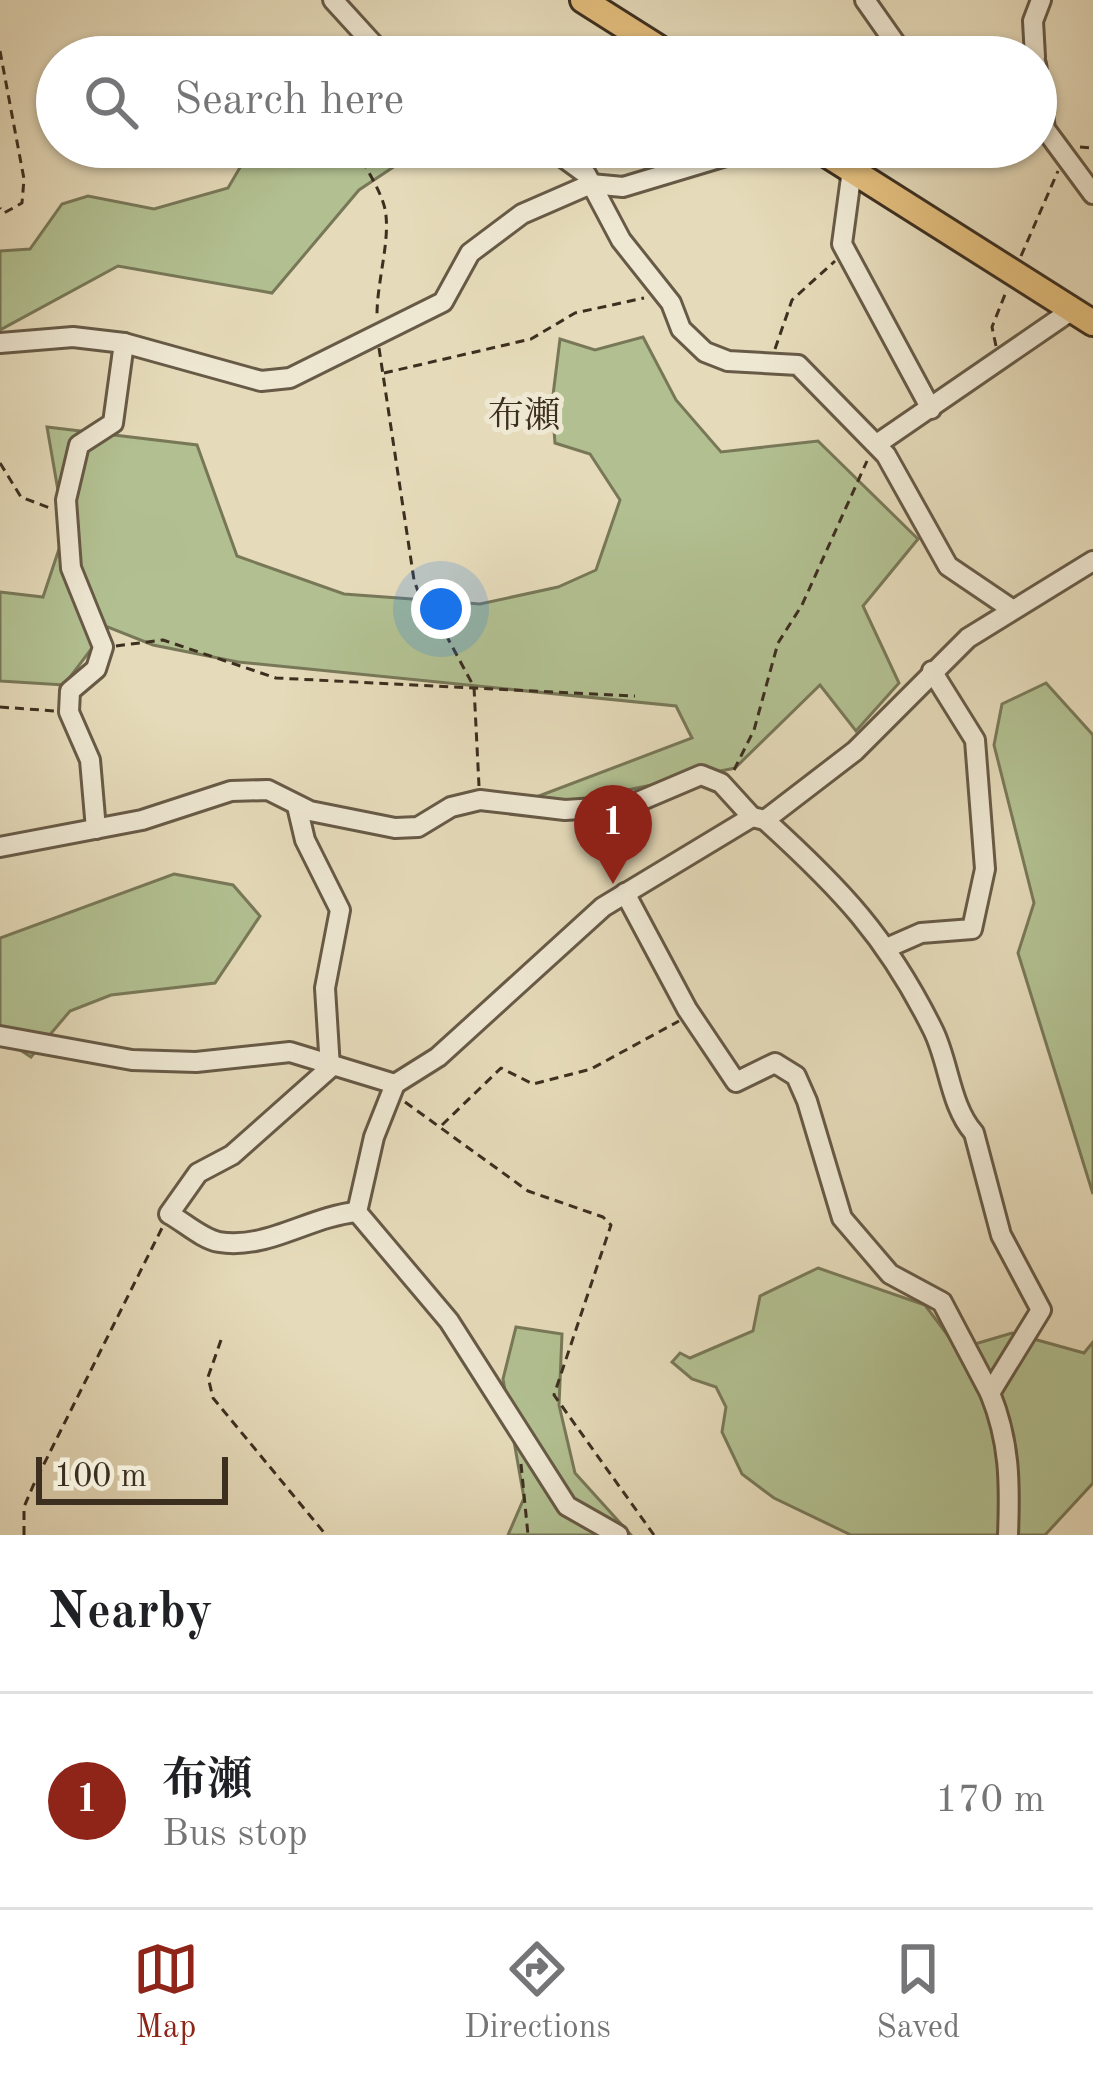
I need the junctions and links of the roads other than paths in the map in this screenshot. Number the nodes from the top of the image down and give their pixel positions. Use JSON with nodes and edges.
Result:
{"nodes":[{"id":1,"x":333,"y":0,"type":"edge"},
{"id":2,"x":584,"y":0,"type":"edge"},
{"id":3,"x":865,"y":0,"type":"edge"},
{"id":4,"x":1041,"y":0,"type":"edge"},
{"id":5,"x":366,"y":36,"type":"edge"},
{"id":6,"x":640,"y":36,"type":"edge"},
{"id":7,"x":890,"y":36,"type":"edge"},
{"id":8,"x":1034,"y":36,"type":"edge"},
{"id":9,"x":1057,"y":151,"type":"edge"},
{"id":10,"x":578,"y":168,"type":"edge"},
{"id":11,"x":686,"y":168,"type":"edge"},
{"id":12,"x":849,"y":168,"type":"edge"},
{"id":13,"x":852,"y":170,"type":"junction"},
{"id":14,"x":591,"y":184,"type":"junction"},
{"id":15,"x":1093,"y":194,"type":"edge"},
{"id":16,"x":1082,"y":317,"type":"edge"},
{"id":17,"x":0,"y":343,"type":"edge"},
{"id":18,"x":124,"y":343,"type":"junction"},
{"id":19,"x":931,"y":409,"type":"junction"},
{"id":20,"x":877,"y":444,"type":"junction"},
{"id":21,"x":1093,"y":561,"type":"edge"},
{"id":22,"x":1010,"y":608,"type":"junction"},
{"id":23,"x":932,"y":671,"type":"junction"},
{"id":24,"x":297,"y":806,"type":"junction"},
{"id":25,"x":759,"y":818,"type":"junction"},
{"id":26,"x":96,"y":829,"type":"junction"},
{"id":27,"x":0,"y":847,"type":"edge"},
{"id":28,"x":625,"y":893,"type":"junction"},
{"id":29,"x":889,"y":947,"type":"junction"},
{"id":30,"x":0,"y":1036,"type":"edge"},
{"id":31,"x":330,"y":1068,"type":"junction"},
{"id":32,"x":394,"y":1090,"type":"junction"},
{"id":33,"x":357,"y":1212,"type":"junction"},
{"id":34,"x":990,"y":1394,"type":"junction"},
{"id":35,"x":618,"y":1535,"type":"edge"},
{"id":36,"x":1008,"y":1535,"type":"edge"}],
"edges":[{"from":1,"to":5,"type":"street"},
{"from":2,"to":6,"type":"main road"},
{"from":3,"to":7,"type":"street"},
{"from":4,"to":8,"type":"street"},
{"from":9,"to":15,"type":"street"},
{"from":10,"to":14,"type":"street"},
{"from":11,"to":14,"type":"street"},
{"from":12,"to":13,"type":"main road"},
{"from":13,"to":16,"type":"main road"},
{"from":13,"to":19,"type":"street"},
{"from":14,"to":18,"type":"street"},
{"from":14,"to":20,"type":"street"},
{"from":16,"to":19,"type":"street"},
{"from":17,"to":18,"type":"street"},
{"from":18,"to":26,"type":"street"},
{"from":19,"to":20,"type":"street"},
{"from":20,"to":22,"type":"street"},
{"from":21,"to":22,"type":"street"},
{"from":22,"to":23,"type":"street"},
{"from":23,"to":25,"type":"street"},
{"from":23,"to":29,"type":"street"},
{"from":24,"to":25,"type":"street"},
{"from":24,"to":26,"type":"street"},
{"from":24,"to":31,"type":"street"},
{"from":25,"to":28,"type":"street"},
{"from":25,"to":29,"type":"street"},
{"from":26,"to":27,"type":"street"},
{"from":28,"to":32,"type":"street"},
{"from":28,"to":34,"type":"street"},
{"from":29,"to":34,"type":"street"},
{"from":30,"to":31,"type":"street"},
{"from":31,"to":32,"type":"street"},
{"from":31,"to":33,"type":"street"},
{"from":32,"to":33,"type":"street"},
{"from":33,"to":35,"type":"street"},
{"from":34,"to":36,"type":"street"}]}
